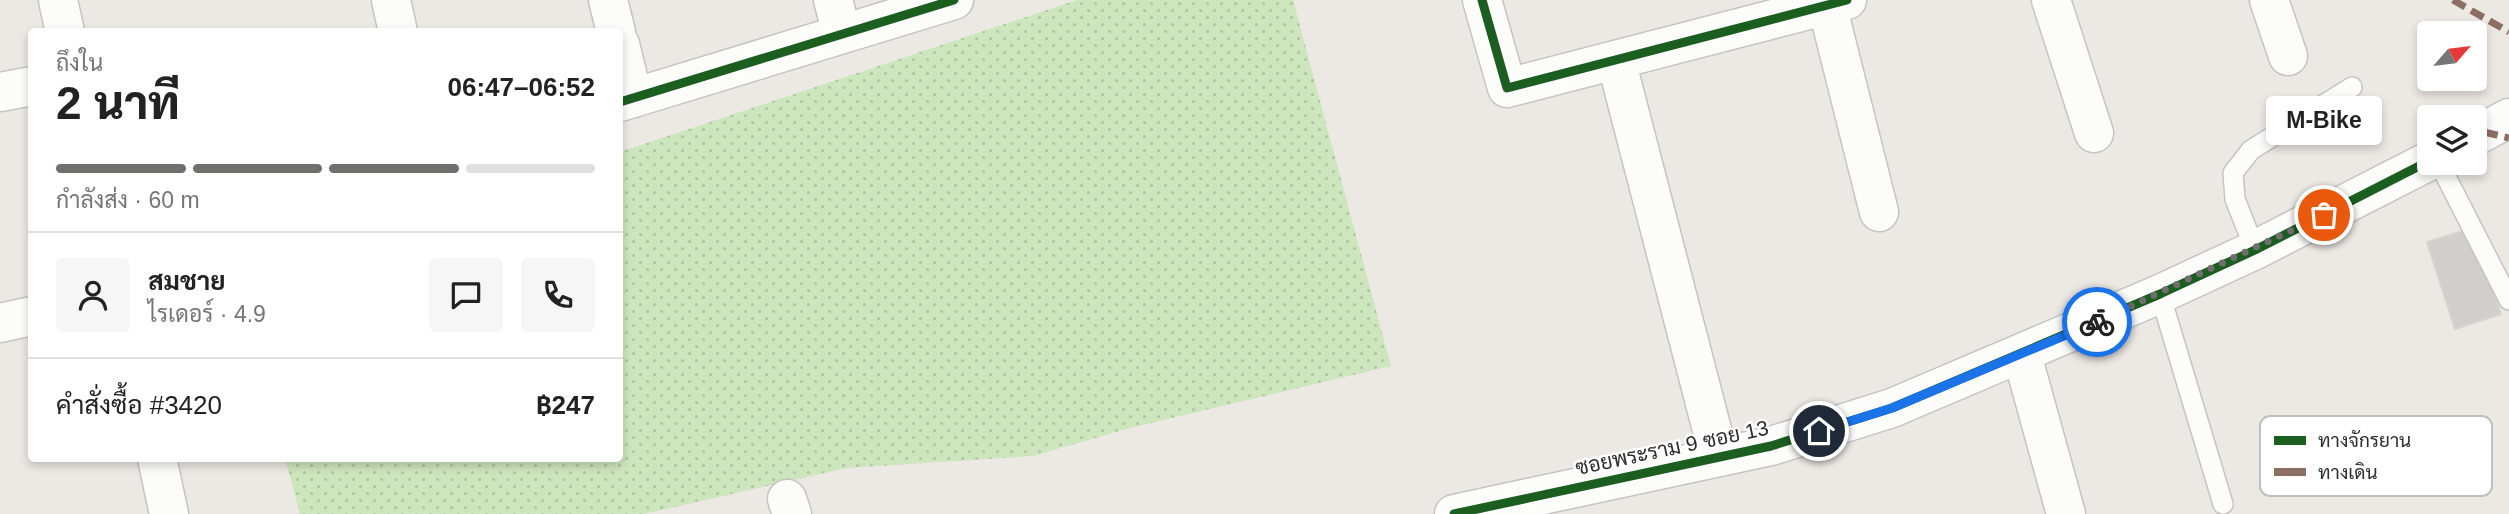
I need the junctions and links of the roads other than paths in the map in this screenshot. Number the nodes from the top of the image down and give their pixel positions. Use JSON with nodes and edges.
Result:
{"nodes":[{"id":1,"x":58,"y":0,"type":"edge"},
{"id":2,"x":391,"y":0,"type":"edge"},
{"id":3,"x":608,"y":0,"type":"edge"},
{"id":4,"x":954,"y":0,"type":"edge"},
{"id":5,"x":1482,"y":0,"type":"edge"},
{"id":6,"x":2051,"y":0,"type":"edge"},
{"id":7,"x":2269,"y":0,"type":"edge"},
{"id":8,"x":1837,"y":3,"type":"edge"},
{"id":9,"x":1745,"y":13,"type":"edge"},
{"id":10,"x":837,"y":17,"type":"edge"},
{"id":11,"x":64,"y":28,"type":"edge"},
{"id":12,"x":397,"y":28,"type":"edge"},
{"id":13,"x":615,"y":28,"type":"edge"},
{"id":14,"x":2288,"y":56,"type":"dead end"},
{"id":15,"x":1616,"y":60,"type":"junction"},
{"id":16,"x":623,"y":72,"type":"edge"},
{"id":17,"x":28,"y":87,"type":"edge"},
{"id":18,"x":2352,"y":87,"type":"dead end"},
{"id":19,"x":0,"y":92,"type":"edge"},
{"id":20,"x":626,"y":100,"type":"edge"},
{"id":21,"x":2509,"y":118,"type":"edge"},
{"id":22,"x":2487,"y":130,"type":"edge"},
{"id":23,"x":2094,"y":133,"type":"dead end"},
{"id":24,"x":2417,"y":167,"type":"edge"},
{"id":25,"x":2445,"y":175,"type":"edge"},
{"id":26,"x":1879,"y":212,"type":"dead end"},
{"id":27,"x":2255,"y":250,"type":"junction"},
{"id":28,"x":2160,"y":294,"type":"junction"},
{"id":29,"x":2509,"y":300,"type":"edge"},
{"id":30,"x":28,"y":317,"type":"edge"},
{"id":31,"x":0,"y":323,"type":"edge"},
{"id":32,"x":2022,"y":355,"type":"junction"},
{"id":33,"x":1719,"y":457,"type":"junction"},
{"id":34,"x":158,"y":462,"type":"edge"},
{"id":35,"x":2224,"y":505,"type":"dead end"},
{"id":36,"x":169,"y":514,"type":"edge"},
{"id":37,"x":1454,"y":514,"type":"edge"},
{"id":38,"x":2066,"y":514,"type":"edge"}],
"edges":[{"from":1,"to":11,"type":"street"},
{"from":2,"to":12,"type":"street"},
{"from":3,"to":13,"type":"street"},
{"from":4,"to":10,"type":"street"},
{"from":5,"to":15,"type":"street"},
{"from":6,"to":23,"type":"street"},
{"from":7,"to":14,"type":"street"},
{"from":8,"to":9,"type":"street"},
{"from":8,"to":26,"type":"street"},
{"from":9,"to":15,"type":"street"},
{"from":10,"to":20,"type":"street"},
{"from":15,"to":33,"type":"street"},
{"from":16,"to":20,"type":"street"},
{"from":17,"to":19,"type":"street"},
{"from":18,"to":27,"type":"lane"},
{"from":21,"to":22,"type":"street"},
{"from":24,"to":27,"type":"street","name":"ซอยพระราม 9 ซอย 13"},
{"from":25,"to":29,"type":"lane"},
{"from":27,"to":28,"type":"street","name":"ซอยพระราม 9 ซอย 13"},
{"from":28,"to":32,"type":"street","name":"ซอยพระราม 9 ซอย 13"},
{"from":28,"to":35,"type":"lane"},
{"from":30,"to":31,"type":"street"},
{"from":32,"to":33,"type":"street","name":"ซอยพระราม 9 ซอย 13"},
{"from":32,"to":38,"type":"street"},
{"from":33,"to":37,"type":"street","name":"ซอยพระราม 9 ซอย 13"},
{"from":34,"to":36,"type":"street"}]}
